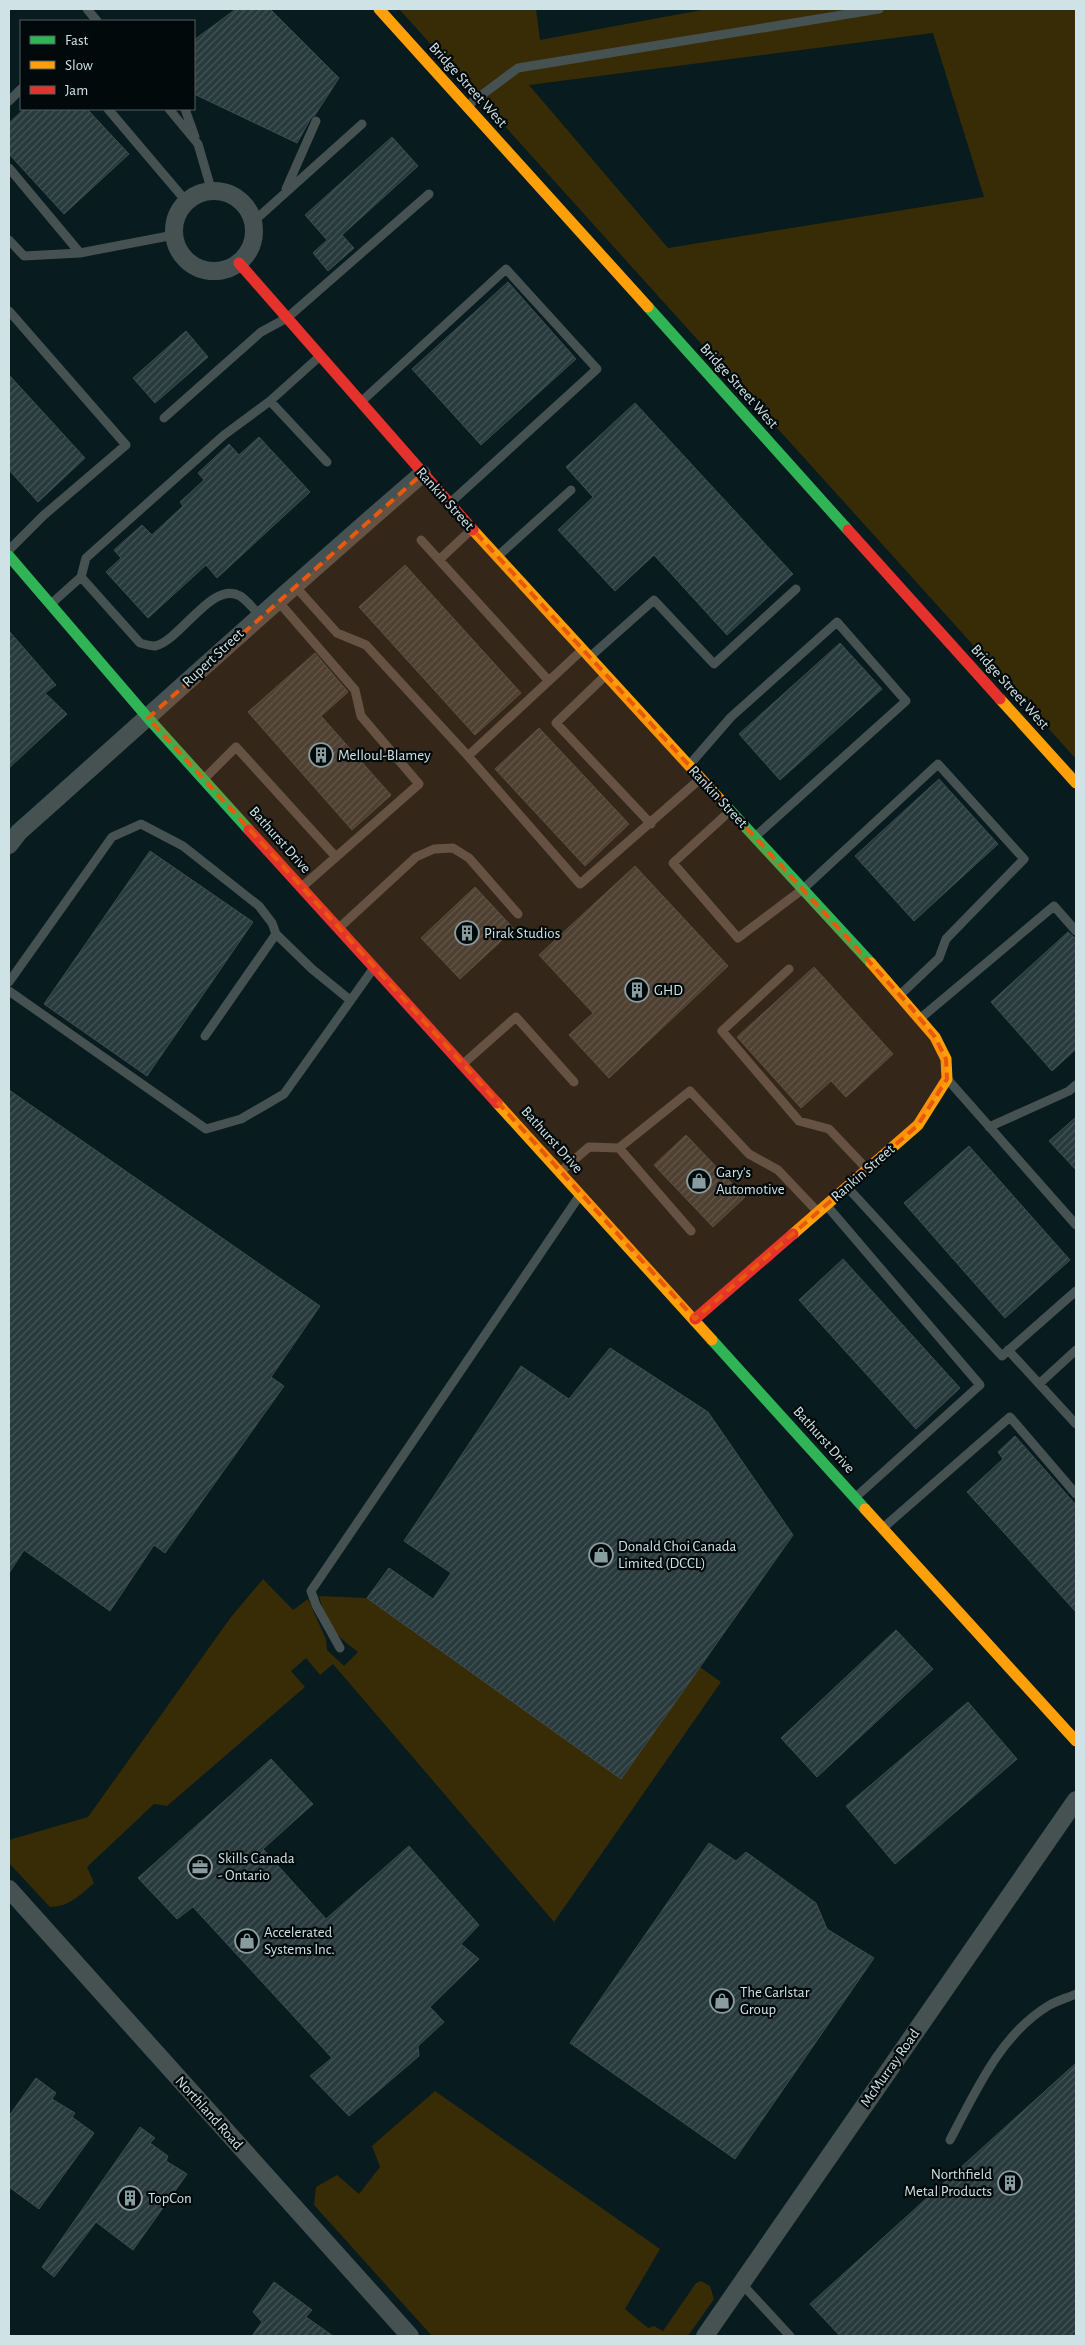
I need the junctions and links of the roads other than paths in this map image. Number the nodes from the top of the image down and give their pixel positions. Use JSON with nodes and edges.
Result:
{"nodes":[{"id":1,"x":87,"y":9,"type":"edge"},
{"id":2,"x":379,"y":9,"type":"edge"},
{"id":3,"x":879,"y":9,"type":"edge"},
{"id":4,"x":96,"y":20,"type":"edge"},
{"id":5,"x":20,"y":90,"type":"edge"},
{"id":6,"x":9,"y":101,"type":"edge"},
{"id":7,"x":467,"y":107,"type":"junction"},
{"id":8,"x":109,"y":110,"type":"edge"},
{"id":9,"x":170,"y":110,"type":"edge"},
{"id":10,"x":185,"y":110,"type":"edge"},
{"id":11,"x":316,"y":121,"type":"dead end"},
{"id":12,"x":362,"y":124,"type":"dead end"},
{"id":13,"x":198,"y":144,"type":"junction"},
{"id":14,"x":9,"y":168,"type":"edge"},
{"id":15,"x":212,"y":192,"type":"junction"},
{"id":16,"x":284,"y":194,"type":"junction"},
{"id":17,"x":429,"y":194,"type":"dead end"},
{"id":18,"x":186,"y":201,"type":"junction"},
{"id":19,"x":254,"y":222,"type":"junction"},
{"id":20,"x":174,"y":235,"type":"junction"},
{"id":21,"x":9,"y":240,"type":"edge"},
{"id":22,"x":80,"y":253,"type":"junction"},
{"id":23,"x":239,"y":263,"type":"junction"},
{"id":24,"x":9,"y":311,"type":"edge"},
{"id":25,"x":287,"y":318,"type":"junction"},
{"id":26,"x":320,"y":356,"type":"junction"},
{"id":27,"x":270,"y":401,"type":"junction"},
{"id":28,"x":360,"y":402,"type":"junction"},
{"id":29,"x":164,"y":418,"type":"dead end"},
{"id":30,"x":327,"y":462,"type":"dead end"},
{"id":31,"x":422,"y":474,"type":"junction"},
{"id":32,"x":571,"y":490,"type":"dead end"},
{"id":33,"x":449,"y":504,"type":"junction"},
{"id":34,"x":473,"y":529,"type":"junction"},
{"id":35,"x":421,"y":540,"type":"dead end"},
{"id":36,"x":9,"y":550,"type":"edge"},
{"id":37,"x":9,"y":556,"type":"edge"},
{"id":38,"x":498,"y":556,"type":"junction"},
{"id":39,"x":439,"y":560,"type":"junction"},
{"id":40,"x":81,"y":577,"type":"junction"},
{"id":41,"x":294,"y":585,"type":"junction"},
{"id":42,"x":796,"y":589,"type":"dead end"},
{"id":43,"x":277,"y":600,"type":"junction"},
{"id":44,"x":50,"y":604,"type":"junction"},
{"id":45,"x":260,"y":615,"type":"junction"},
{"id":46,"x":586,"y":653,"type":"junction"},
{"id":47,"x":606,"y":675,"type":"junction"},
{"id":48,"x":548,"y":681,"type":"junction"},
{"id":49,"x":148,"y":718,"type":"junction"},
{"id":50,"x":468,"y":756,"type":"junction"},
{"id":51,"x":689,"y":766,"type":"junction"},
{"id":52,"x":701,"y":778,"type":"junction"},
{"id":53,"x":204,"y":779,"type":"junction"},
{"id":54,"x":1076,"y":783,"type":"edge"},
{"id":55,"x":730,"y":811,"type":"junction"},
{"id":56,"x":651,"y":824,"type":"junction"},
{"id":57,"x":755,"y":837,"type":"junction"},
{"id":58,"x":9,"y":845,"type":"edge"},
{"id":59,"x":336,"y":857,"type":"junction"},
{"id":60,"x":302,"y":887,"type":"junction"},
{"id":61,"x":803,"y":889,"type":"junction"},
{"id":62,"x":518,"y":914,"type":"dead end"},
{"id":63,"x":339,"y":928,"type":"junction"},
{"id":64,"x":1076,"y":931,"type":"edge"},
{"id":65,"x":276,"y":934,"type":"junction"},
{"id":66,"x":374,"y":967,"type":"junction"},
{"id":67,"x":789,"y":969,"type":"dead end"},
{"id":68,"x":9,"y":982,"type":"edge"},
{"id":69,"x":9,"y":990,"type":"edge"},
{"id":70,"x":900,"y":995,"type":"junction"},
{"id":71,"x":350,"y":1000,"type":"junction"},
{"id":72,"x":920,"y":1019,"type":"junction"},
{"id":73,"x":205,"y":1036,"type":"dead end"},
{"id":74,"x":463,"y":1064,"type":"junction"},
{"id":75,"x":947,"y":1079,"type":"junction"},
{"id":76,"x":574,"y":1082,"type":"dead end"},
{"id":77,"x":1076,"y":1085,"type":"edge"},
{"id":78,"x":990,"y":1127,"type":"junction"},
{"id":79,"x":619,"y":1148,"type":"junction"},
{"id":80,"x":867,"y":1170,"type":"junction"},
{"id":81,"x":560,"y":1172,"type":"junction"},
{"id":82,"x":847,"y":1187,"type":"junction"},
{"id":83,"x":581,"y":1194,"type":"junction"},
{"id":84,"x":822,"y":1209,"type":"junction"},
{"id":85,"x":1076,"y":1225,"type":"edge"},
{"id":86,"x":691,"y":1231,"type":"dead end"},
{"id":87,"x":1076,"y":1291,"type":"edge"},
{"id":88,"x":694,"y":1319,"type":"junction"},
{"id":89,"x":1008,"y":1350,"type":"junction"},
{"id":90,"x":1076,"y":1350,"type":"edge"},
{"id":91,"x":1039,"y":1384,"type":"junction"},
{"id":92,"x":1076,"y":1424,"type":"edge"},
{"id":93,"x":1076,"y":1494,"type":"edge"},
{"id":94,"x":855,"y":1497,"type":"junction"},
{"id":95,"x":883,"y":1528,"type":"junction"},
{"id":96,"x":340,"y":1648,"type":"dead end"},
{"id":97,"x":1076,"y":1741,"type":"edge"},
{"id":98,"x":1076,"y":1800,"type":"edge"},
{"id":99,"x":9,"y":1889,"type":"edge"},
{"id":100,"x":1076,"y":1994,"type":"edge"},
{"id":101,"x":950,"y":2140,"type":"dead end"},
{"id":102,"x":741,"y":2284,"type":"junction"},
{"id":103,"x":410,"y":2336,"type":"edge"},
{"id":104,"x":705,"y":2336,"type":"edge"},
{"id":105,"x":790,"y":2336,"type":"edge"}],
"edges":[{"from":1,"to":4,"type":"lane"},
{"from":2,"to":7,"type":"street","name":"Bridge Street West"},
{"from":3,"to":7,"type":"lane"},
{"from":5,"to":6,"type":"lane"},
{"from":7,"to":54,"type":"street","name":"Bridge Street West"},
{"from":8,"to":18,"type":"lane"},
{"from":9,"to":13,"type":"lane"},
{"from":10,"to":13,"type":"lane"},
{"from":11,"to":16,"type":"lane"},
{"from":12,"to":16,"type":"lane"},
{"from":13,"to":15,"type":"lane"},
{"from":14,"to":22,"type":"lane"},
{"from":15,"to":18,"type":"street"},
{"from":15,"to":19,"type":"street"},
{"from":16,"to":19,"type":"lane"},
{"from":17,"to":25,"type":"lane"},
{"from":18,"to":20,"type":"street"},
{"from":19,"to":23,"type":"street"},
{"from":20,"to":22,"type":"lane"},
{"from":20,"to":23,"type":"street"},
{"from":21,"to":22,"type":"lane"},
{"from":23,"to":25,"type":"street","name":"Rankin Street"},
{"from":24,"to":36,"type":"lane"},
{"from":25,"to":26,"type":"street","name":"Rankin Street"},
{"from":25,"to":29,"type":"lane"},
{"from":26,"to":27,"type":"lane"},
{"from":26,"to":28,"type":"street","name":"Rankin Street"},
{"from":27,"to":30,"type":"lane"},
{"from":27,"to":40,"type":"lane"},
{"from":28,"to":31,"type":"street","name":"Rankin Street"},
{"from":28,"to":33,"type":"lane"},
{"from":31,"to":33,"type":"street","name":"Rankin Street"},
{"from":31,"to":41,"type":"street","name":"Rupert Street"},
{"from":32,"to":38,"type":"lane"},
{"from":33,"to":34,"type":"street","name":"Rankin Street"},
{"from":34,"to":38,"type":"street","name":"Rankin Street"},
{"from":34,"to":39,"type":"lane"},
{"from":35,"to":39,"type":"lane"},
{"from":37,"to":44,"type":"street","name":"Bathurst Drive"},
{"from":38,"to":46,"type":"street","name":"Rankin Street"},
{"from":39,"to":48,"type":"lane"},
{"from":40,"to":44,"type":"lane"},
{"from":40,"to":45,"type":"lane"},
{"from":41,"to":43,"type":"street","name":"Rupert Street"},
{"from":41,"to":50,"type":"lane"},
{"from":42,"to":46,"type":"lane"},
{"from":43,"to":45,"type":"street","name":"Rupert Street"},
{"from":43,"to":59,"type":"lane"},
{"from":44,"to":49,"type":"street","name":"Bathurst Drive"},
{"from":45,"to":49,"type":"street","name":"Rupert Street"},
{"from":46,"to":47,"type":"street","name":"Rankin Street"},
{"from":46,"to":48,"type":"lane"},
{"from":47,"to":51,"type":"street","name":"Rankin Street"},
{"from":47,"to":56,"type":"lane"},
{"from":48,"to":50,"type":"lane"},
{"from":49,"to":53,"type":"street","name":"Bathurst Drive"},
{"from":49,"to":58,"type":"street","name":"Rupert Street"},
{"from":50,"to":56,"type":"lane"},
{"from":51,"to":52,"type":"street","name":"Rankin Street"},
{"from":51,"to":57,"type":"lane"},
{"from":52,"to":55,"type":"street","name":"Rankin Street"},
{"from":52,"to":56,"type":"lane"},
{"from":53,"to":59,"type":"lane"},
{"from":53,"to":60,"type":"street","name":"Bathurst Drive"},
{"from":55,"to":57,"type":"street","name":"Rankin Street"},
{"from":55,"to":61,"type":"lane"},
{"from":57,"to":61,"type":"street","name":"Rankin Street"},
{"from":59,"to":60,"type":"lane"},
{"from":60,"to":63,"type":"street","name":"Bathurst Drive"},
{"from":61,"to":70,"type":"street","name":"Rankin Street"},
{"from":61,"to":70,"type":"lane"},
{"from":62,"to":63,"type":"lane"},
{"from":63,"to":66,"type":"street","name":"Bathurst Drive"},
{"from":64,"to":72,"type":"lane"},
{"from":65,"to":68,"type":"lane"},
{"from":65,"to":71,"type":"lane"},
{"from":65,"to":73,"type":"lane"},
{"from":66,"to":71,"type":"lane"},
{"from":66,"to":74,"type":"street","name":"Bathurst Drive"},
{"from":67,"to":80,"type":"lane"},
{"from":69,"to":71,"type":"lane"},
{"from":70,"to":72,"type":"street","name":"Rankin Street"},
{"from":72,"to":75,"type":"street","name":"Rankin Street"},
{"from":74,"to":76,"type":"lane"},
{"from":74,"to":81,"type":"street","name":"Bathurst Drive"},
{"from":75,"to":78,"type":"lane"},
{"from":75,"to":80,"type":"street","name":"Rankin Street"},
{"from":77,"to":78,"type":"lane"},
{"from":78,"to":85,"type":"lane"},
{"from":79,"to":81,"type":"lane"},
{"from":79,"to":84,"type":"lane"},
{"from":79,"to":86,"type":"lane"},
{"from":80,"to":82,"type":"street","name":"Rankin Street"},
{"from":81,"to":83,"type":"street","name":"Bathurst Drive"},
{"from":82,"to":84,"type":"street","name":"Rankin Street"},
{"from":82,"to":89,"type":"lane"},
{"from":83,"to":88,"type":"street","name":"Bathurst Drive"},
{"from":83,"to":96,"type":"lane"},
{"from":84,"to":88,"type":"street","name":"Rankin Street"},
{"from":84,"to":94,"type":"lane"},
{"from":87,"to":89,"type":"lane"},
{"from":88,"to":94,"type":"street","name":"Bathurst Drive"},
{"from":89,"to":91,"type":"lane"},
{"from":90,"to":91,"type":"lane"},
{"from":91,"to":92,"type":"lane"},
{"from":93,"to":95,"type":"lane"},
{"from":94,"to":95,"type":"street","name":"Bathurst Drive"},
{"from":95,"to":97,"type":"street","name":"Bathurst Drive"},
{"from":98,"to":102,"type":"street","name":"McMurray Road"},
{"from":99,"to":103,"type":"street","name":"Northland Road"},
{"from":100,"to":101,"type":"lane"},
{"from":102,"to":104,"type":"street","name":"McMurray Road"},
{"from":102,"to":105,"type":"lane"}]}
